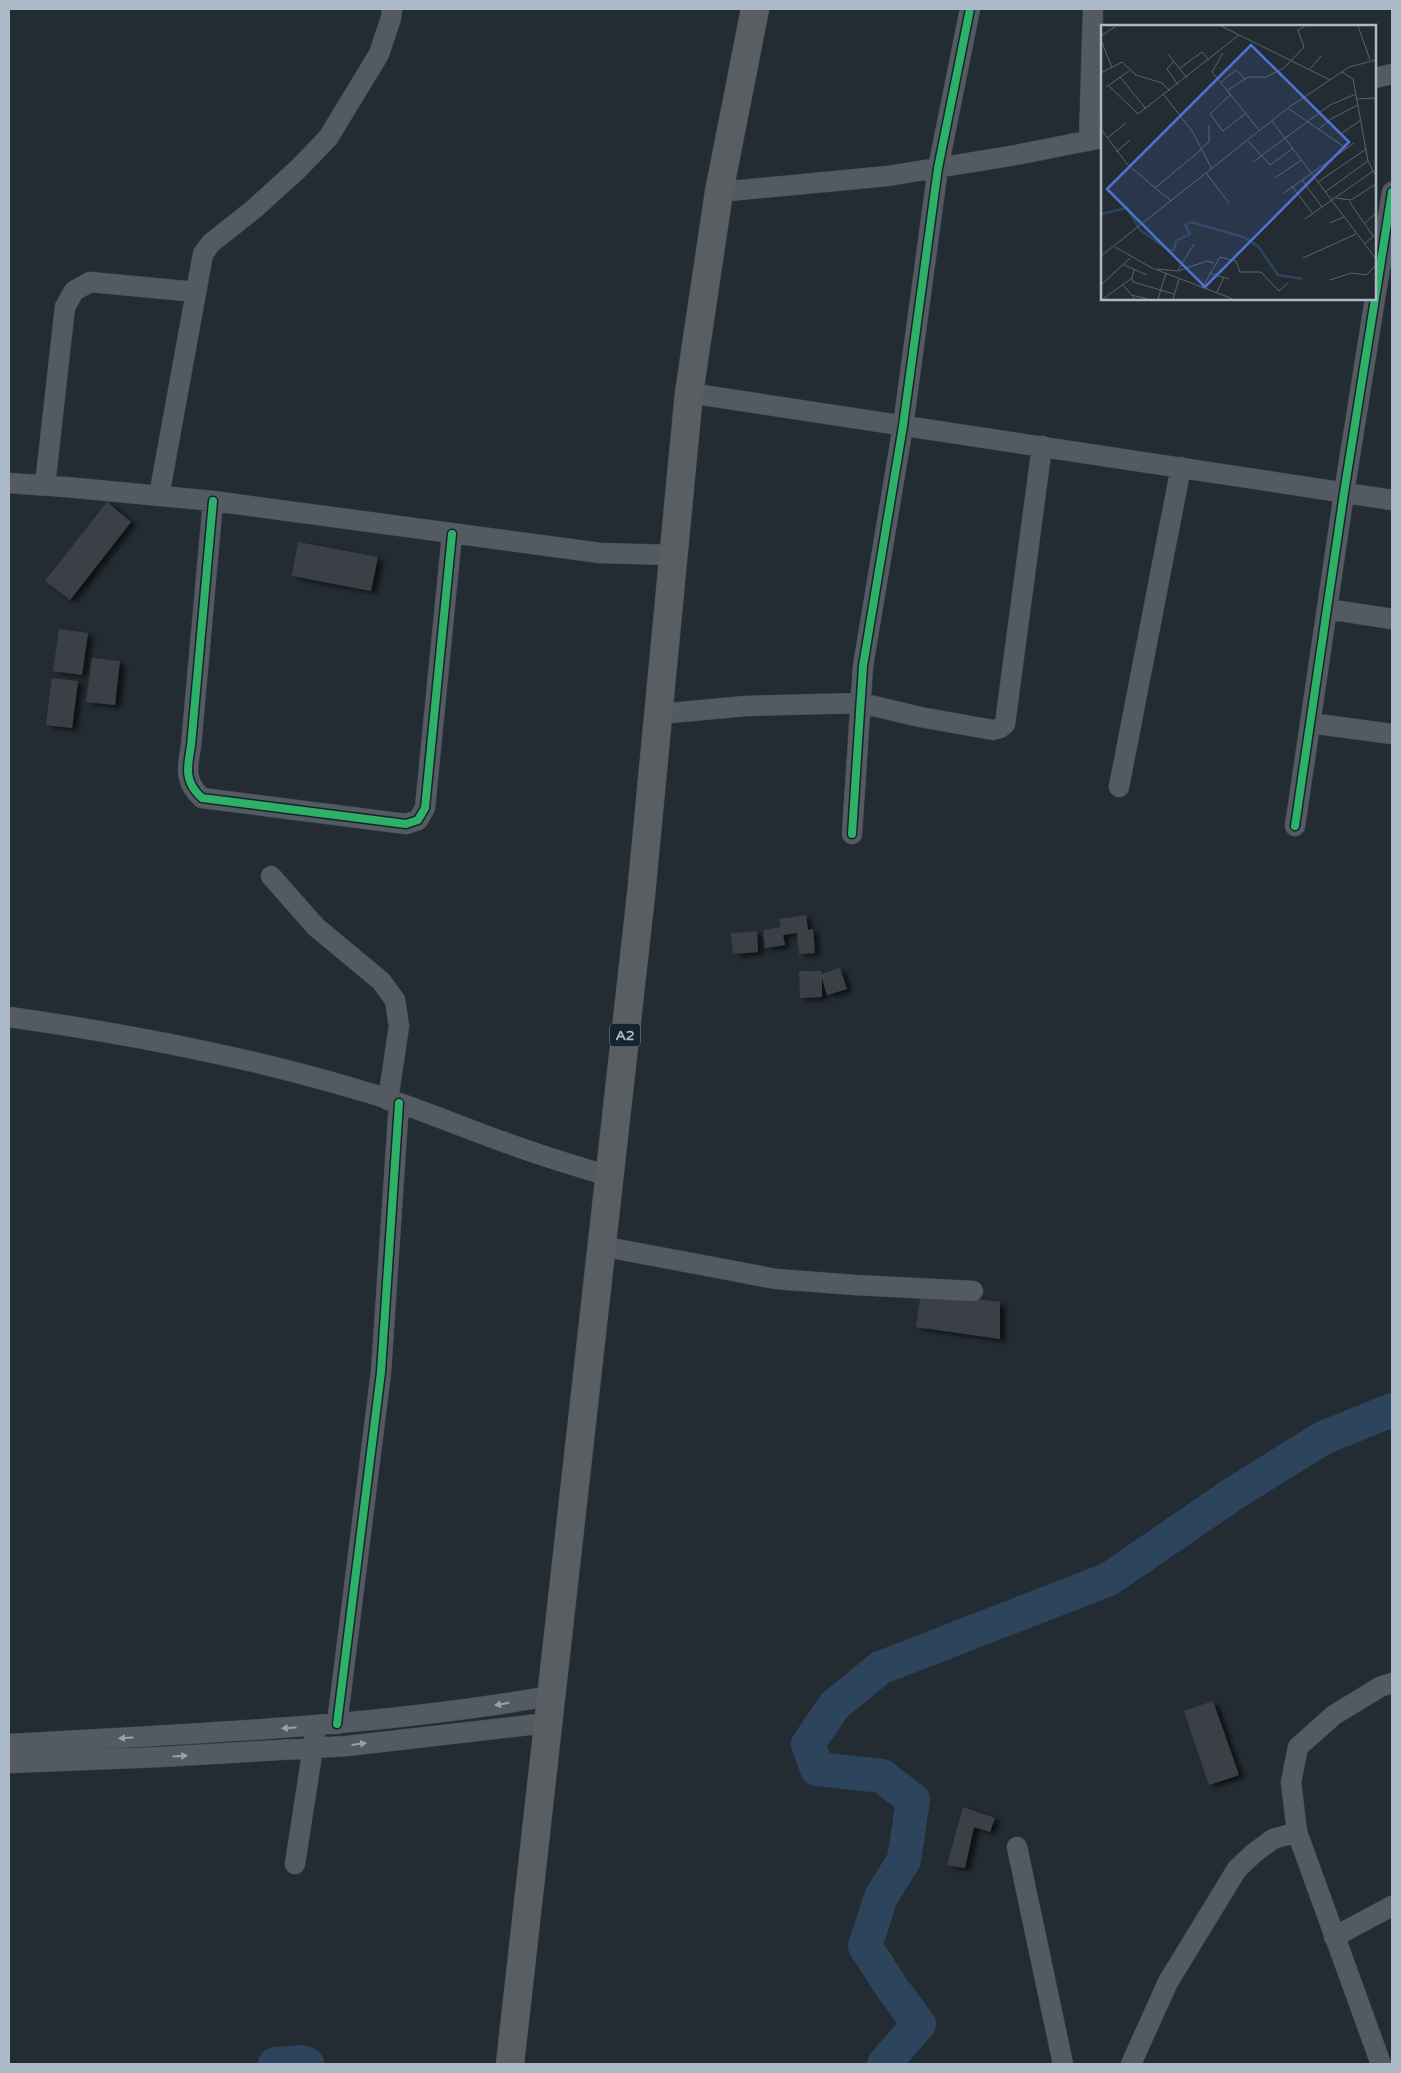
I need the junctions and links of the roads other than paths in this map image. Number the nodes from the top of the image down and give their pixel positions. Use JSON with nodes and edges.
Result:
{"nodes":[{"id":1,"x":392,"y":9,"type":"edge"},
{"id":2,"x":755,"y":9,"type":"edge"},
{"id":3,"x":970,"y":9,"type":"edge"},
{"id":4,"x":1093,"y":9,"type":"edge"},
{"id":5,"x":1392,"y":74,"type":"edge"},
{"id":6,"x":1376,"y":78,"type":"edge"},
{"id":7,"x":1096,"y":139,"type":"edge"},
{"id":8,"x":938,"y":168,"type":"junction"},
{"id":9,"x":719,"y":192,"type":"junction"},
{"id":10,"x":1392,"y":194,"type":"edge"},
{"id":11,"x":196,"y":292,"type":"junction"},
{"id":12,"x":1376,"y":294,"type":"edge"},
{"id":13,"x":1375,"y":300,"type":"edge"},
{"id":14,"x":689,"y":393,"type":"junction"},
{"id":15,"x":903,"y":426,"type":"junction"},
{"id":16,"x":1042,"y":446,"type":"junction"},
{"id":17,"x":1181,"y":467,"type":"junction"},
{"id":18,"x":9,"y":483,"type":"edge"},
{"id":19,"x":46,"y":485,"type":"junction"},
{"id":20,"x":1344,"y":493,"type":"junction"},
{"id":21,"x":159,"y":496,"type":"junction"},
{"id":22,"x":1392,"y":500,"type":"edge"},
{"id":23,"x":213,"y":501,"type":"junction"},
{"id":24,"x":452,"y":534,"type":"junction"},
{"id":25,"x":673,"y":555,"type":"junction"},
{"id":26,"x":1327,"y":609,"type":"junction"},
{"id":27,"x":1392,"y":619,"type":"edge"},
{"id":28,"x":861,"y":703,"type":"junction"},
{"id":29,"x":659,"y":714,"type":"junction"},
{"id":30,"x":1310,"y":723,"type":"junction"},
{"id":31,"x":1392,"y":734,"type":"edge"},
{"id":32,"x":1119,"y":787,"type":"dead end"},
{"id":33,"x":1295,"y":826,"type":"dead end"},
{"id":34,"x":852,"y":834,"type":"dead end"},
{"id":35,"x":271,"y":876,"type":"dead end"},
{"id":36,"x":9,"y":1017,"type":"edge"},
{"id":37,"x":393,"y":1102,"type":"junction"},
{"id":38,"x":609,"y":1176,"type":"junction"},
{"id":39,"x":601,"y":1246,"type":"junction"},
{"id":40,"x":973,"y":1291,"type":"dead end"},
{"id":41,"x":1392,"y":1683,"type":"edge"},
{"id":42,"x":550,"y":1696,"type":"junction"},
{"id":43,"x":547,"y":1723,"type":"junction"},
{"id":44,"x":337,"y":1724,"type":"junction"},
{"id":45,"x":317,"y":1726,"type":"junction"},
{"id":46,"x":9,"y":1744,"type":"edge"},
{"id":47,"x":312,"y":1748,"type":"junction"},
{"id":48,"x":70,"y":1751,"type":"junction"},
{"id":49,"x":9,"y":1763,"type":"edge"},
{"id":50,"x":1297,"y":1832,"type":"junction"},
{"id":51,"x":1017,"y":1847,"type":"dead end"},
{"id":52,"x":295,"y":1864,"type":"dead end"},
{"id":53,"x":1392,"y":1906,"type":"edge"},
{"id":54,"x":1334,"y":1937,"type":"junction"},
{"id":55,"x":510,"y":2064,"type":"edge"},
{"id":56,"x":1063,"y":2064,"type":"edge"},
{"id":57,"x":1131,"y":2064,"type":"edge"},
{"id":58,"x":1381,"y":2064,"type":"edge"}],
"edges":[{"from":1,"to":11,"type":"street"},
{"from":2,"to":9,"type":"highway","number":"A2"},
{"from":3,"to":8,"type":"street"},
{"from":4,"to":7,"type":"street"},
{"from":5,"to":6,"type":"street"},
{"from":7,"to":8,"type":"street"},
{"from":8,"to":9,"type":"street"},
{"from":8,"to":15,"type":"street"},
{"from":9,"to":14,"type":"highway","number":"A2"},
{"from":10,"to":12,"type":"street"},
{"from":11,"to":19,"type":"street"},
{"from":11,"to":21,"type":"street"},
{"from":13,"to":20,"type":"street"},
{"from":14,"to":15,"type":"street"},
{"from":14,"to":25,"type":"highway","number":"A2"},
{"from":15,"to":16,"type":"street"},
{"from":15,"to":28,"type":"street"},
{"from":16,"to":17,"type":"street"},
{"from":16,"to":28,"type":"street"},
{"from":17,"to":20,"type":"street"},
{"from":17,"to":32,"type":"street"},
{"from":18,"to":19,"type":"street"},
{"from":19,"to":21,"type":"street"},
{"from":20,"to":22,"type":"street"},
{"from":20,"to":26,"type":"street"},
{"from":21,"to":23,"type":"street"},
{"from":23,"to":24,"type":"street"},
{"from":23,"to":24,"type":"street"},
{"from":24,"to":25,"type":"street"},
{"from":25,"to":29,"type":"highway","number":"A2"},
{"from":26,"to":27,"type":"street"},
{"from":26,"to":30,"type":"street"},
{"from":28,"to":29,"type":"street"},
{"from":28,"to":34,"type":"street"},
{"from":29,"to":38,"type":"highway","number":"A2"},
{"from":30,"to":31,"type":"street"},
{"from":30,"to":33,"type":"street"},
{"from":35,"to":37,"type":"street"},
{"from":36,"to":37,"type":"street"},
{"from":37,"to":38,"type":"street"},
{"from":37,"to":44,"type":"street"},
{"from":38,"to":39,"type":"highway","number":"A2"},
{"from":39,"to":40,"type":"street"},
{"from":39,"to":42,"type":"highway","number":"A2"},
{"from":41,"to":50,"type":"street"},
{"from":42,"to":43,"type":"highway","number":"A2"},
{"from":42,"to":44,"type":"street","one_way":true},
{"from":47,"to":43,"type":"street","one_way":true},
{"from":43,"to":55,"type":"highway","number":"A2"},
{"from":44,"to":45,"type":"street"},
{"from":45,"to":47,"type":"street"},
{"from":45,"to":48,"type":"street","one_way":true},
{"from":46,"to":48,"type":"street"},
{"from":48,"to":47,"type":"street","one_way":true},
{"from":47,"to":52,"type":"street"},
{"from":48,"to":49,"type":"street"},
{"from":50,"to":54,"type":"street"},
{"from":50,"to":57,"type":"street"},
{"from":51,"to":56,"type":"street"},
{"from":53,"to":54,"type":"street"},
{"from":54,"to":58,"type":"street"}]}
